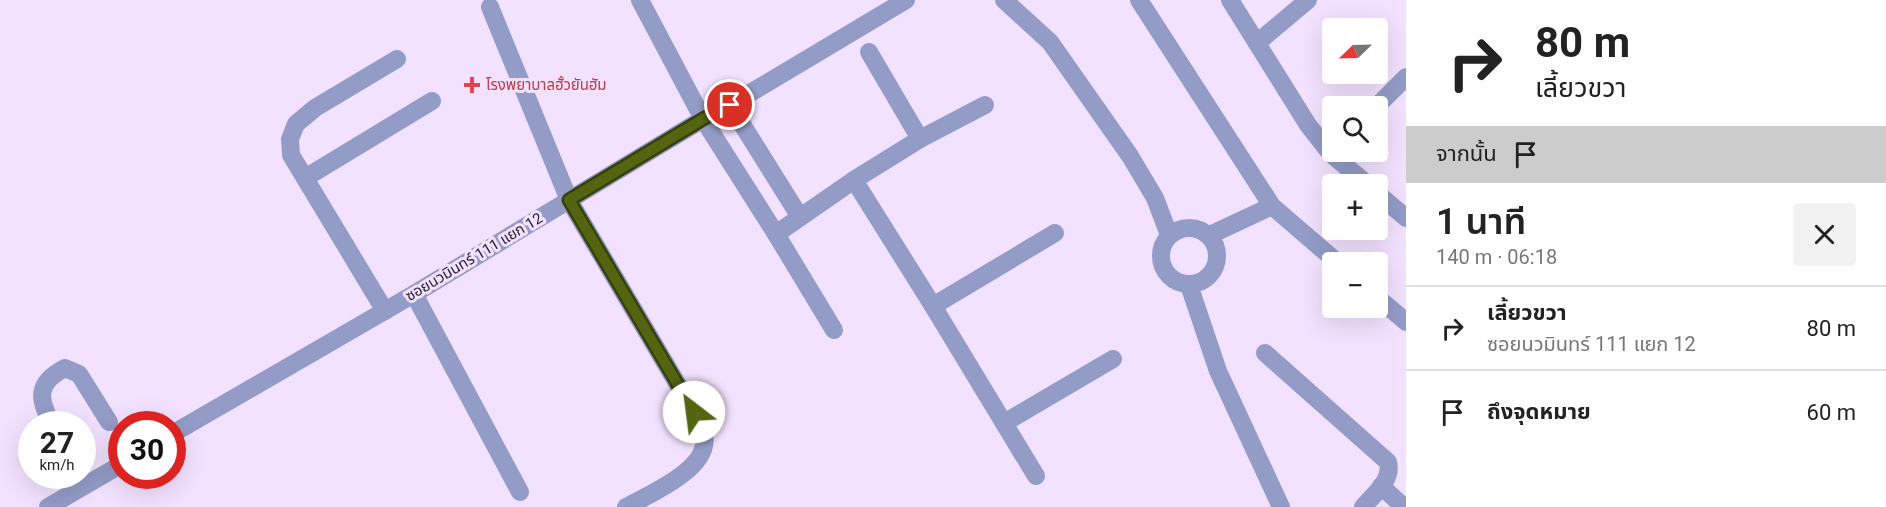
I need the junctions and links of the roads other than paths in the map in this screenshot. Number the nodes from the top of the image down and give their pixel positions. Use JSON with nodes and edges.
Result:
{"nodes":[{"id":1,"x":640,"y":0,"type":"edge"},
{"id":2,"x":1004,"y":0,"type":"edge"},
{"id":3,"x":1139,"y":0,"type":"edge"},
{"id":4,"x":1230,"y":0,"type":"edge"},
{"id":5,"x":1308,"y":0,"type":"edge"},
{"id":6,"x":902,"y":3,"type":"edge"},
{"id":7,"x":490,"y":7,"type":"dead end"},
{"id":8,"x":1257,"y":43,"type":"junction"},
{"id":9,"x":869,"y":52,"type":"dead end"},
{"id":10,"x":397,"y":59,"type":"dead end"},
{"id":11,"x":1406,"y":78,"type":"edge"},
{"id":12,"x":1387,"y":96,"type":"edge"},
{"id":13,"x":432,"y":101,"type":"dead end"},
{"id":14,"x":730,"y":105,"type":"junction"},
{"id":15,"x":985,"y":105,"type":"dead end"},
{"id":16,"x":703,"y":119,"type":"junction"},
{"id":17,"x":920,"y":139,"type":"junction"},
{"id":18,"x":1322,"y":141,"type":"edge"},
{"id":19,"x":1342,"y":162,"type":"edge"},
{"id":20,"x":1356,"y":174,"type":"edge"},
{"id":21,"x":305,"y":177,"type":"junction"},
{"id":22,"x":854,"y":180,"type":"junction"},
{"id":23,"x":569,"y":200,"type":"junction"},
{"id":24,"x":1388,"y":202,"type":"edge"},
{"id":25,"x":1272,"y":206,"type":"junction"},
{"id":26,"x":800,"y":217,"type":"junction"},
{"id":27,"x":1406,"y":218,"type":"edge"},
{"id":28,"x":1055,"y":232,"type":"dead end"},
{"id":29,"x":776,"y":234,"type":"junction"},
{"id":30,"x":1169,"y":235,"type":"junction"},
{"id":31,"x":1210,"y":236,"type":"junction"},
{"id":32,"x":1325,"y":252,"type":"edge"},
{"id":33,"x":1189,"y":285,"type":"junction"},
{"id":34,"x":414,"y":294,"type":"junction"},
{"id":35,"x":933,"y":306,"type":"junction"},
{"id":36,"x":1388,"y":306,"type":"edge"},
{"id":37,"x":385,"y":311,"type":"junction"},
{"id":38,"x":1406,"y":322,"type":"edge"},
{"id":39,"x":834,"y":330,"type":"dead end"},
{"id":40,"x":1265,"y":353,"type":"dead end"},
{"id":41,"x":1113,"y":359,"type":"dead end"},
{"id":42,"x":45,"y":411,"type":"edge"},
{"id":43,"x":108,"y":420,"type":"edge"},
{"id":44,"x":1004,"y":423,"type":"junction"},
{"id":45,"x":186,"y":426,"type":"edge"},
{"id":46,"x":1036,"y":476,"type":"dead end"},
{"id":47,"x":1381,"y":486,"type":"junction"},
{"id":48,"x":73,"y":489,"type":"edge"},
{"id":49,"x":520,"y":492,"type":"dead end"},
{"id":50,"x":56,"y":505,"type":"edge"},
{"id":51,"x":626,"y":507,"type":"edge"},
{"id":52,"x":1281,"y":507,"type":"edge"},
{"id":53,"x":1363,"y":507,"type":"edge"},
{"id":54,"x":1404,"y":507,"type":"edge"}],
"edges":[{"from":1,"to":16,"type":"street"},
{"from":2,"to":30,"type":"street"},
{"from":3,"to":25,"type":"street"},
{"from":4,"to":8,"type":"street"},
{"from":5,"to":8,"type":"street"},
{"from":6,"to":14,"type":"street","name":"ซอยนวมินทร์ 111 แยก 12"},
{"from":7,"to":23,"type":"street"},
{"from":8,"to":18,"type":"street"},
{"from":9,"to":17,"type":"street"},
{"from":10,"to":21,"type":"street"},
{"from":11,"to":12,"type":"street"},
{"from":13,"to":21,"type":"street"},
{"from":14,"to":16,"type":"street","name":"ซอยนวมินทร์ 111 แยก 12"},
{"from":14,"to":26,"type":"street"},
{"from":15,"to":17,"type":"street"},
{"from":16,"to":23,"type":"street","name":"ซอยนวมินทร์ 111 แยก 12"},
{"from":16,"to":29,"type":"street"},
{"from":17,"to":22,"type":"street"},
{"from":19,"to":20,"type":"street"},
{"from":21,"to":37,"type":"street"},
{"from":22,"to":26,"type":"street"},
{"from":22,"to":35,"type":"street"},
{"from":23,"to":34,"type":"street","name":"ซอยนวมินทร์ 111 แยก 12"},
{"from":23,"to":51,"type":"street"},
{"from":24,"to":27,"type":"street"},
{"from":25,"to":31,"type":"street"},
{"from":25,"to":32,"type":"street"},
{"from":26,"to":29,"type":"street"},
{"from":28,"to":35,"type":"street"},
{"from":29,"to":39,"type":"street"},
{"from":30,"to":31,"type":"street"},
{"from":30,"to":33,"type":"street"},
{"from":31,"to":33,"type":"street"},
{"from":33,"to":52,"type":"street"},
{"from":34,"to":37,"type":"street","name":"ซอยนวมินทร์ 111 แยก 12"},
{"from":34,"to":49,"type":"street"},
{"from":35,"to":44,"type":"street"},
{"from":36,"to":38,"type":"street"},
{"from":37,"to":45,"type":"street","name":"ซอยนวมินทร์ 111 แยก 12"},
{"from":40,"to":47,"type":"street"},
{"from":41,"to":44,"type":"street"},
{"from":42,"to":43,"type":"street"},
{"from":44,"to":46,"type":"street"},
{"from":47,"to":53,"type":"street"},
{"from":47,"to":54,"type":"street"},
{"from":48,"to":50,"type":"street"}]}
